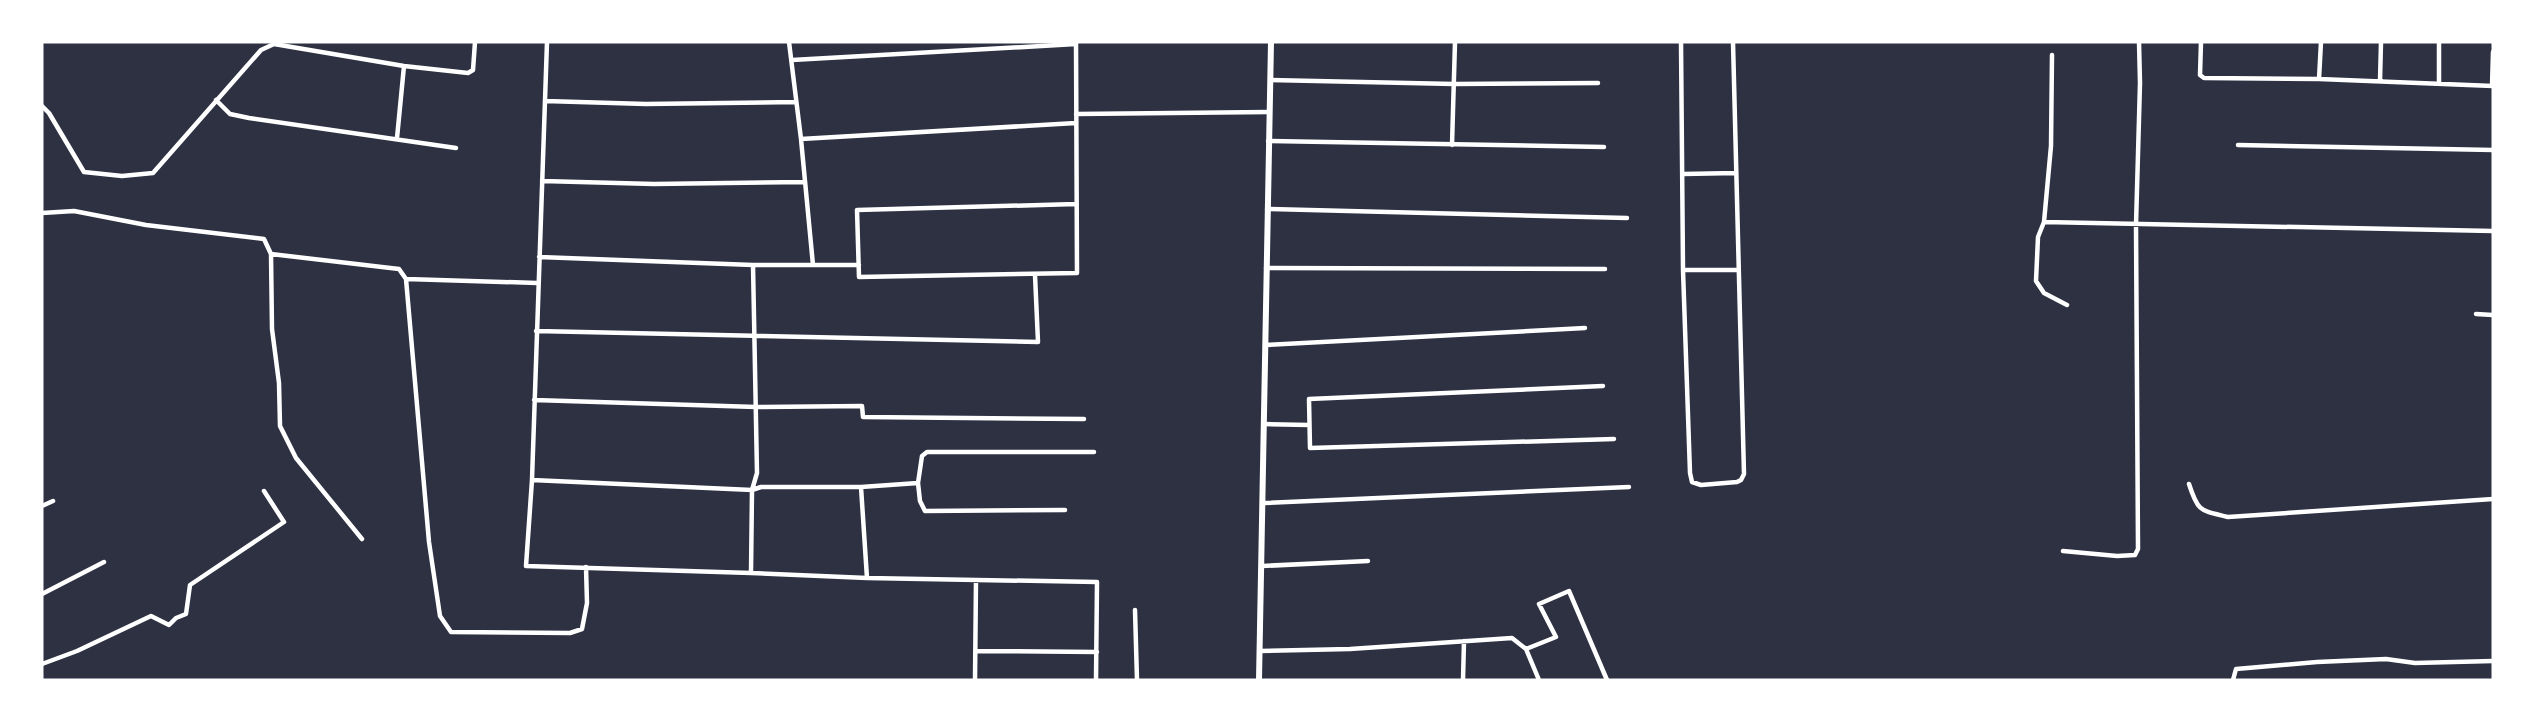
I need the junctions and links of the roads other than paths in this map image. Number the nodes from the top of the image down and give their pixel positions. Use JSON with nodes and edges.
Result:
{"nodes":[{"id":1,"x":474,"y":42,"type":"edge"},
{"id":2,"x":547,"y":42,"type":"edge"},
{"id":3,"x":789,"y":42,"type":"edge"},
{"id":4,"x":1271,"y":42,"type":"edge"},
{"id":5,"x":1455,"y":42,"type":"edge"},
{"id":6,"x":1681,"y":42,"type":"edge"},
{"id":7,"x":1733,"y":42,"type":"edge"},
{"id":8,"x":2139,"y":42,"type":"edge"},
{"id":9,"x":2201,"y":42,"type":"edge"},
{"id":10,"x":2321,"y":42,"type":"edge"},
{"id":11,"x":2381,"y":42,"type":"edge"},
{"id":12,"x":2439,"y":42,"type":"edge"},
{"id":13,"x":1076,"y":43,"type":"edge"},
{"id":14,"x":2493,"y":52,"type":"edge"},
{"id":15,"x":2052,"y":55,"type":"dead end"},
{"id":16,"x":792,"y":60,"type":"junction"},
{"id":17,"x":404,"y":66,"type":"junction"},
{"id":18,"x":2319,"y":79,"type":"junction"},
{"id":19,"x":1270,"y":80,"type":"junction"},
{"id":20,"x":2380,"y":81,"type":"junction"},
{"id":21,"x":1598,"y":83,"type":"dead end"},
{"id":22,"x":1454,"y":84,"type":"junction"},
{"id":23,"x":2439,"y":84,"type":"junction"},
{"id":24,"x":2492,"y":86,"type":"edge"},
{"id":25,"x":216,"y":100,"type":"junction"},
{"id":26,"x":545,"y":101,"type":"junction"},
{"id":27,"x":796,"y":102,"type":"junction"},
{"id":28,"x":42,"y":106,"type":"edge"},
{"id":29,"x":1269,"y":112,"type":"junction"},
{"id":30,"x":1076,"y":114,"type":"junction"},
{"id":31,"x":1076,"y":123,"type":"junction"},
{"id":32,"x":397,"y":138,"type":"junction"},
{"id":33,"x":801,"y":139,"type":"junction"},
{"id":34,"x":1268,"y":141,"type":"junction"},
{"id":35,"x":2238,"y":145,"type":"dead end"},
{"id":36,"x":1452,"y":146,"type":"junction"},
{"id":37,"x":1604,"y":147,"type":"dead end"},
{"id":38,"x":456,"y":148,"type":"dead end"},
{"id":39,"x":2493,"y":150,"type":"edge"},
{"id":40,"x":1736,"y":173,"type":"junction"},
{"id":41,"x":1683,"y":174,"type":"junction"},
{"id":42,"x":542,"y":181,"type":"junction"},
{"id":43,"x":805,"y":182,"type":"junction"},
{"id":44,"x":1076,"y":204,"type":"junction"},
{"id":45,"x":1267,"y":209,"type":"junction"},
{"id":46,"x":42,"y":213,"type":"edge"},
{"id":47,"x":1627,"y":218,"type":"dead end"},
{"id":48,"x":2044,"y":222,"type":"junction"},
{"id":49,"x":2136,"y":225,"type":"junction"},
{"id":50,"x":2493,"y":231,"type":"edge"},
{"id":51,"x":272,"y":254,"type":"junction"},
{"id":52,"x":539,"y":257,"type":"junction"},
{"id":53,"x":753,"y":265,"type":"junction"},
{"id":54,"x":813,"y":265,"type":"junction"},
{"id":55,"x":859,"y":265,"type":"junction"},
{"id":56,"x":1266,"y":268,"type":"junction"},
{"id":57,"x":1605,"y":269,"type":"dead end"},
{"id":58,"x":1683,"y":270,"type":"junction"},
{"id":59,"x":1738,"y":270,"type":"junction"},
{"id":60,"x":1035,"y":275,"type":"junction"},
{"id":61,"x":406,"y":279,"type":"junction"},
{"id":62,"x":537,"y":283,"type":"junction"},
{"id":63,"x":2067,"y":305,"type":"dead end"},
{"id":64,"x":2476,"y":314,"type":"dead end"},
{"id":65,"x":2493,"y":315,"type":"edge"},
{"id":66,"x":1585,"y":328,"type":"dead end"},
{"id":67,"x":536,"y":331,"type":"junction"},
{"id":68,"x":755,"y":334,"type":"junction"},
{"id":69,"x":1265,"y":345,"type":"junction"},
{"id":70,"x":1603,"y":386,"type":"dead end"},
{"id":71,"x":534,"y":400,"type":"junction"},
{"id":72,"x":756,"y":407,"type":"junction"},
{"id":73,"x":1084,"y":419,"type":"dead end"},
{"id":74,"x":1264,"y":424,"type":"junction"},
{"id":75,"x":1309,"y":425,"type":"junction"},
{"id":76,"x":1614,"y":439,"type":"dead end"},
{"id":77,"x":1094,"y":452,"type":"dead end"},
{"id":78,"x":532,"y":480,"type":"junction"},
{"id":79,"x":918,"y":483,"type":"junction"},
{"id":80,"x":2189,"y":484,"type":"dead end"},
{"id":81,"x":861,"y":487,"type":"junction"},
{"id":82,"x":1629,"y":487,"type":"dead end"},
{"id":83,"x":752,"y":490,"type":"junction"},
{"id":84,"x":264,"y":491,"type":"dead end"},
{"id":85,"x":2493,"y":499,"type":"edge"},
{"id":86,"x":53,"y":501,"type":"dead end"},
{"id":87,"x":1264,"y":503,"type":"junction"},
{"id":88,"x":42,"y":506,"type":"edge"},
{"id":89,"x":1065,"y":510,"type":"dead end"},
{"id":90,"x":362,"y":539,"type":"dead end"},
{"id":91,"x":2063,"y":551,"type":"dead end"},
{"id":92,"x":1368,"y":561,"type":"dead end"},
{"id":93,"x":104,"y":562,"type":"dead end"},
{"id":94,"x":1262,"y":566,"type":"junction"},
{"id":95,"x":586,"y":567,"type":"junction"},
{"id":96,"x":752,"y":573,"type":"junction"},
{"id":97,"x":867,"y":578,"type":"junction"},
{"id":98,"x":976,"y":580,"type":"junction"},
{"id":99,"x":42,"y":594,"type":"edge"},
{"id":100,"x":1135,"y":610,"type":"dead end"},
{"id":101,"x":1464,"y":641,"type":"junction"},
{"id":102,"x":1526,"y":649,"type":"junction"},
{"id":103,"x":976,"y":651,"type":"junction"},
{"id":104,"x":1260,"y":651,"type":"junction"},
{"id":105,"x":1097,"y":652,"type":"junction"},
{"id":106,"x":2493,"y":661,"type":"edge"},
{"id":107,"x":42,"y":664,"type":"edge"},
{"id":108,"x":975,"y":680,"type":"edge"},
{"id":109,"x":1096,"y":680,"type":"edge"},
{"id":110,"x":1137,"y":680,"type":"edge"},
{"id":111,"x":1259,"y":680,"type":"edge"},
{"id":112,"x":1463,"y":680,"type":"edge"},
{"id":113,"x":1539,"y":680,"type":"edge"},
{"id":114,"x":1607,"y":680,"type":"edge"},
{"id":115,"x":2233,"y":680,"type":"edge"}],
"edges":[{"from":1,"to":17,"type":"street"},
{"from":2,"to":26,"type":"street"},
{"from":3,"to":16,"type":"street"},
{"from":4,"to":19,"type":"street"},
{"from":5,"to":22,"type":"street"},
{"from":6,"to":41,"type":"street"},
{"from":7,"to":40,"type":"street"},
{"from":8,"to":49,"type":"street"},
{"from":9,"to":18,"type":"street"},
{"from":10,"to":18,"type":"street"},
{"from":11,"to":20,"type":"street"},
{"from":12,"to":23,"type":"street"},
{"from":13,"to":16,"type":"street"},
{"from":13,"to":30,"type":"street"},
{"from":14,"to":24,"type":"street"},
{"from":15,"to":48,"type":"street"},
{"from":16,"to":27,"type":"street"},
{"from":17,"to":25,"type":"street"},
{"from":17,"to":32,"type":"street"},
{"from":18,"to":20,"type":"street"},
{"from":19,"to":22,"type":"street"},
{"from":19,"to":29,"type":"street"},
{"from":20,"to":23,"type":"street"},
{"from":21,"to":22,"type":"street"},
{"from":22,"to":36,"type":"street"},
{"from":23,"to":24,"type":"street"},
{"from":25,"to":28,"type":"street"},
{"from":25,"to":32,"type":"street"},
{"from":26,"to":27,"type":"street"},
{"from":26,"to":42,"type":"street"},
{"from":27,"to":33,"type":"street"},
{"from":29,"to":30,"type":"street"},
{"from":29,"to":34,"type":"street"},
{"from":30,"to":31,"type":"street"},
{"from":31,"to":33,"type":"street"},
{"from":31,"to":44,"type":"street"},
{"from":32,"to":38,"type":"street"},
{"from":33,"to":43,"type":"street"},
{"from":34,"to":36,"type":"street"},
{"from":34,"to":45,"type":"street"},
{"from":35,"to":39,"type":"street"},
{"from":36,"to":37,"type":"street"},
{"from":40,"to":41,"type":"street"},
{"from":40,"to":59,"type":"street"},
{"from":41,"to":58,"type":"street"},
{"from":42,"to":43,"type":"street"},
{"from":42,"to":52,"type":"street"},
{"from":43,"to":54,"type":"street"},
{"from":44,"to":55,"type":"street"},
{"from":44,"to":60,"type":"street"},
{"from":45,"to":47,"type":"street"},
{"from":45,"to":56,"type":"street"},
{"from":46,"to":51,"type":"street"},
{"from":48,"to":49,"type":"street"},
{"from":48,"to":63,"type":"street"},
{"from":49,"to":50,"type":"street"},
{"from":49,"to":91,"type":"street"},
{"from":51,"to":61,"type":"street"},
{"from":51,"to":90,"type":"street"},
{"from":52,"to":53,"type":"street"},
{"from":52,"to":62,"type":"street"},
{"from":53,"to":54,"type":"street"},
{"from":53,"to":68,"type":"street"},
{"from":54,"to":55,"type":"street"},
{"from":55,"to":60,"type":"street"},
{"from":56,"to":57,"type":"street"},
{"from":56,"to":69,"type":"street"},
{"from":58,"to":59,"type":"street"},
{"from":58,"to":59,"type":"street"},
{"from":60,"to":68,"type":"street"},
{"from":61,"to":62,"type":"street"},
{"from":61,"to":95,"type":"street"},
{"from":62,"to":67,"type":"street"},
{"from":64,"to":65,"type":"street"},
{"from":66,"to":69,"type":"street"},
{"from":67,"to":68,"type":"street"},
{"from":67,"to":71,"type":"street"},
{"from":68,"to":72,"type":"street"},
{"from":69,"to":74,"type":"street"},
{"from":70,"to":75,"type":"street"},
{"from":71,"to":72,"type":"street"},
{"from":71,"to":78,"type":"street"},
{"from":72,"to":73,"type":"street"},
{"from":72,"to":83,"type":"street"},
{"from":74,"to":75,"type":"street"},
{"from":74,"to":87,"type":"street"},
{"from":75,"to":76,"type":"street"},
{"from":77,"to":79,"type":"street"},
{"from":78,"to":83,"type":"street"},
{"from":78,"to":95,"type":"street"},
{"from":79,"to":81,"type":"street"},
{"from":79,"to":89,"type":"street"},
{"from":80,"to":85,"type":"street"},
{"from":81,"to":83,"type":"street"},
{"from":81,"to":97,"type":"street"},
{"from":82,"to":87,"type":"street"},
{"from":83,"to":96,"type":"street"},
{"from":84,"to":107,"type":"street"},
{"from":86,"to":88,"type":"street"},
{"from":87,"to":94,"type":"street"},
{"from":92,"to":94,"type":"street"},
{"from":93,"to":99,"type":"street"},
{"from":94,"to":104,"type":"street"},
{"from":95,"to":96,"type":"street"},
{"from":96,"to":97,"type":"street"},
{"from":97,"to":98,"type":"street"},
{"from":98,"to":103,"type":"street"},
{"from":98,"to":105,"type":"street"},
{"from":100,"to":110,"type":"street"},
{"from":101,"to":102,"type":"street"},
{"from":101,"to":104,"type":"street"},
{"from":101,"to":112,"type":"street"},
{"from":102,"to":113,"type":"street"},
{"from":102,"to":114,"type":"street"},
{"from":103,"to":105,"type":"street"},
{"from":103,"to":108,"type":"street"},
{"from":104,"to":111,"type":"street"},
{"from":105,"to":109,"type":"street"},
{"from":106,"to":115,"type":"street"}]}
